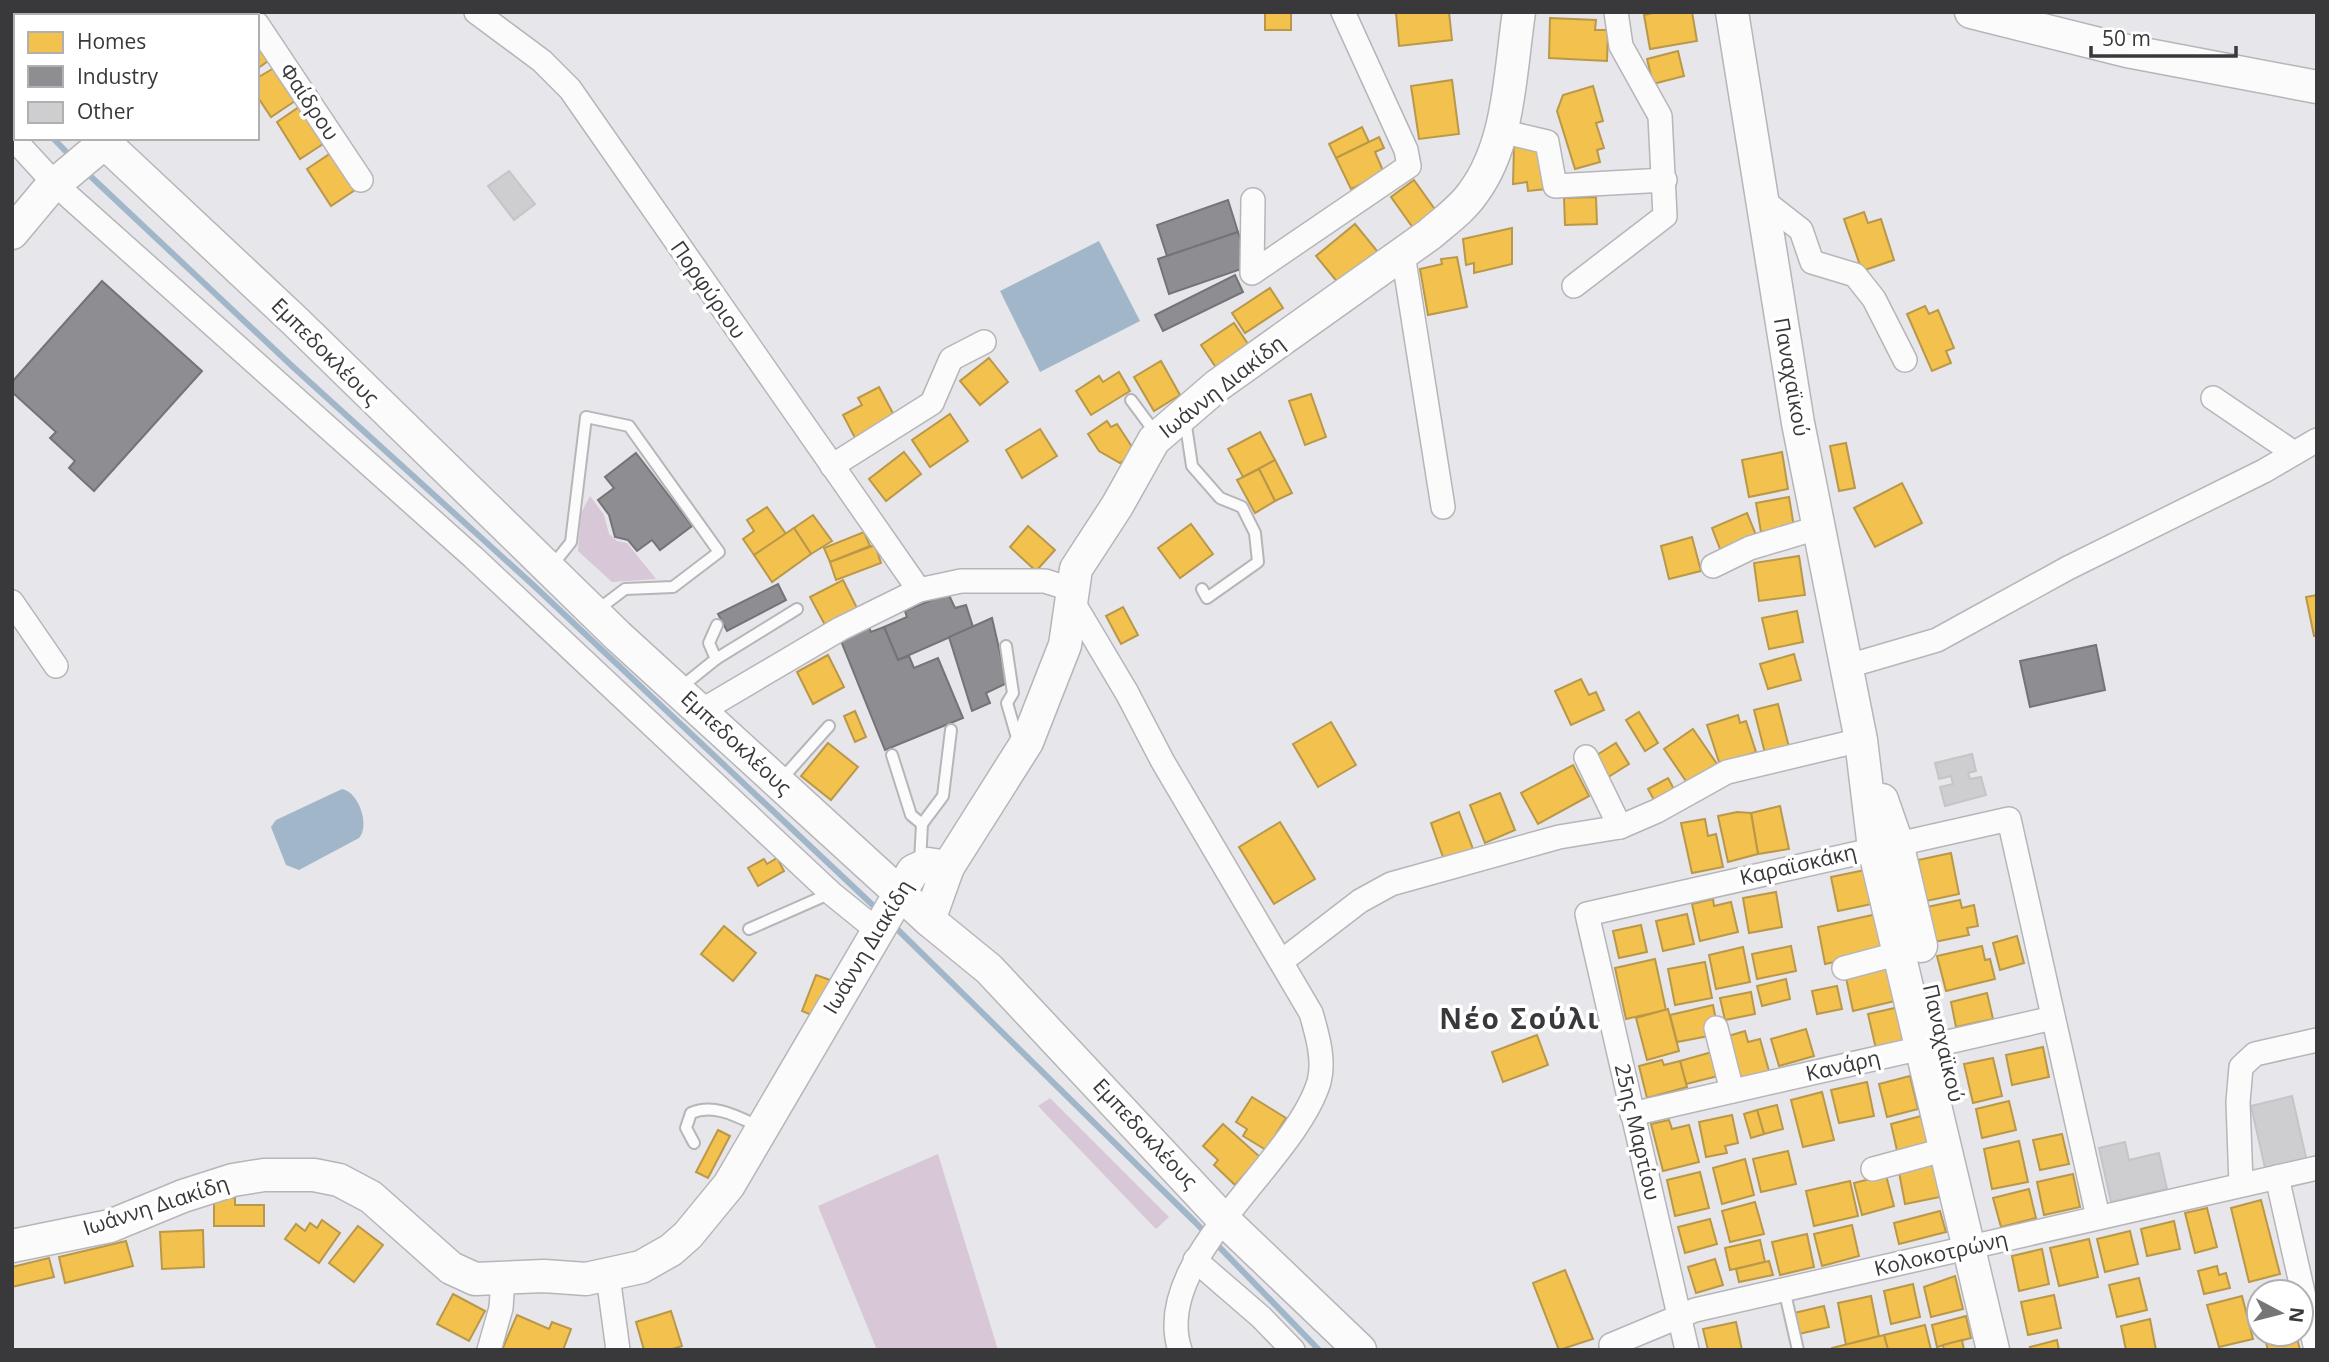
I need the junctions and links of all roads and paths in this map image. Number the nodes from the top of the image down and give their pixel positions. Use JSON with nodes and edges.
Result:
{"nodes":[{"id":1,"x":475,"y":12,"type":"edge"},
{"id":2,"x":1343,"y":12,"type":"edge"},
{"id":3,"x":1519,"y":12,"type":"edge"},
{"id":4,"x":1616,"y":12,"type":"edge"},
{"id":5,"x":1732,"y":12,"type":"edge"},
{"id":6,"x":1971,"y":12,"type":"edge"},
{"id":7,"x":259,"y":27,"type":"edge"},
{"id":8,"x":2317,"y":87,"type":"edge"},
{"id":9,"x":1501,"y":131,"type":"junction"},
{"id":10,"x":16,"y":140,"type":"edge"},
{"id":11,"x":103,"y":142,"type":"edge"},
{"id":12,"x":60,"y":180,"type":"junction"},
{"id":13,"x":361,"y":180,"type":"dead end"},
{"id":14,"x":1665,"y":180,"type":"junction"},
{"id":15,"x":1760,"y":198,"type":"junction"},
{"id":16,"x":1253,"y":200,"type":"dead end"},
{"id":17,"x":12,"y":233,"type":"edge"},
{"id":18,"x":1404,"y":254,"type":"junction"},
{"id":19,"x":1574,"y":286,"type":"dead end"},
{"id":20,"x":984,"y":342,"type":"dead end"},
{"id":21,"x":1905,"y":360,"type":"dead end"},
{"id":22,"x":2213,"y":398,"type":"dead end"},
{"id":23,"x":1132,"y":400,"type":"dead end"},
{"id":24,"x":1183,"y":413,"type":"junction"},
{"id":25,"x":1158,"y":436,"type":"junction"},
{"id":26,"x":2317,"y":440,"type":"edge"},
{"id":27,"x":2294,"y":453,"type":"junction"},
{"id":28,"x":832,"y":466,"type":"junction"},
{"id":29,"x":1443,"y":507,"type":"dead end"},
{"id":30,"x":1817,"y":528,"type":"junction"},
{"id":31,"x":1713,"y":566,"type":"dead end"},
{"id":32,"x":549,"y":569,"type":"junction"},
{"id":33,"x":1202,"y":589,"type":"dead end"},
{"id":34,"x":919,"y":590,"type":"junction"},
{"id":35,"x":12,"y":602,"type":"edge"},
{"id":36,"x":1073,"y":605,"type":"junction"},
{"id":37,"x":797,"y":609,"type":"dead end"},
{"id":38,"x":593,"y":612,"type":"junction"},
{"id":39,"x":717,"y":625,"type":"dead end"},
{"id":40,"x":1006,"y":646,"type":"dead end"},
{"id":41,"x":716,"y":659,"type":"junction"},
{"id":42,"x":56,"y":666,"type":"dead end"},
{"id":43,"x":1845,"y":667,"type":"junction"},
{"id":44,"x":678,"y":690,"type":"junction"},
{"id":45,"x":701,"y":711,"type":"junction"},
{"id":46,"x":829,"y":726,"type":"dead end"},
{"id":47,"x":951,"y":730,"type":"dead end"},
{"id":48,"x":1860,"y":740,"type":"junction"},
{"id":49,"x":1022,"y":752,"type":"junction"},
{"id":50,"x":892,"y":755,"type":"dead end"},
{"id":51,"x":1586,"y":757,"type":"dead end"},
{"id":52,"x":778,"y":783,"type":"junction"},
{"id":53,"x":922,"y":824,"type":"junction"},
{"id":54,"x":1620,"y":827,"type":"junction"},
{"id":55,"x":1886,"y":845,"type":"junction"},
{"id":56,"x":934,"y":867,"type":"junction"},
{"id":57,"x":898,"y":892,"type":"junction"},
{"id":58,"x":831,"y":893,"type":"junction"},
{"id":59,"x":1587,"y":914,"type":"joint"},
{"id":60,"x":929,"y":920,"type":"junction"},
{"id":61,"x":749,"y":929,"type":"dead end"},
{"id":62,"x":878,"y":931,"type":"junction"},
{"id":63,"x":1900,"y":953,"type":"junction"},
{"id":64,"x":1282,"y":961,"type":"junction"},
{"id":65,"x":1844,"y":968,"type":"dead end"},
{"id":66,"x":2053,"y":1018,"type":"junction"},
{"id":67,"x":1716,"y":1028,"type":"dead end"},
{"id":68,"x":2317,"y":1040,"type":"edge"},
{"id":69,"x":1933,"y":1045,"type":"junction"},
{"id":70,"x":1732,"y":1091,"type":"junction"},
{"id":71,"x":1632,"y":1114,"type":"junction"},
{"id":72,"x":762,"y":1128,"type":"junction"},
{"id":73,"x":695,"y":1143,"type":"dead end"},
{"id":74,"x":1947,"y":1149,"type":"junction"},
{"id":75,"x":2317,"y":1168,"type":"edge"},
{"id":76,"x":1874,"y":1169,"type":"dead end"},
{"id":77,"x":2277,"y":1177,"type":"junction"},
{"id":78,"x":2241,"y":1184,"type":"junction"},
{"id":79,"x":2098,"y":1217,"type":"junction"},
{"id":80,"x":1224,"y":1220,"type":"junction"},
{"id":81,"x":12,"y":1246,"type":"edge"},
{"id":82,"x":1979,"y":1246,"type":"junction"},
{"id":83,"x":1199,"y":1254,"type":"junction"},
{"id":84,"x":608,"y":1276,"type":"junction"},
{"id":85,"x":503,"y":1279,"type":"junction"},
{"id":86,"x":1784,"y":1289,"type":"junction"},
{"id":87,"x":1680,"y":1314,"type":"junction"},
{"id":88,"x":1611,"y":1345,"type":"dead end"},
{"id":89,"x":489,"y":1350,"type":"edge"},
{"id":90,"x":618,"y":1350,"type":"edge"},
{"id":91,"x":1180,"y":1350,"type":"edge"},
{"id":92,"x":1293,"y":1350,"type":"edge"},
{"id":93,"x":1360,"y":1350,"type":"edge"},
{"id":94,"x":1687,"y":1350,"type":"edge"},
{"id":95,"x":1798,"y":1350,"type":"edge"},
{"id":96,"x":1993,"y":1350,"type":"edge"},
{"id":97,"x":2014,"y":1350,"type":"edge"},
{"id":98,"x":2316,"y":1350,"type":"edge"}],
"edges":[{"from":1,"to":28,"type":"street","name":"Πορφύριου"},
{"from":2,"to":16,"type":"street"},
{"from":3,"to":9,"type":"street","name":"Ιωάννη Διακίδη"},
{"from":4,"to":14,"type":"street"},
{"from":5,"to":15,"type":"street","name":"Παναχαϊκού"},
{"from":6,"to":8,"type":"street"},
{"from":7,"to":13,"type":"street","name":"Φαίδρου"},
{"from":9,"to":14,"type":"street"},
{"from":9,"to":18,"type":"street","name":"Ιωάννη Διακίδη"},
{"from":10,"to":12,"type":"street"},
{"from":11,"to":12,"type":"street"},
{"from":11,"to":32,"type":"street","name":"Εμπεδοκλέους"},
{"from":12,"to":17,"type":"street"},
{"from":12,"to":58,"type":"street"},
{"from":14,"to":19,"type":"street"},
{"from":15,"to":21,"type":"street"},
{"from":15,"to":30,"type":"street","name":"Παναχαϊκού"},
{"from":18,"to":24,"type":"street","name":"Ιωάννη Διακίδη"},
{"from":18,"to":29,"type":"street"},
{"from":20,"to":28,"type":"street"},
{"from":22,"to":27,"type":"street"},
{"from":23,"to":25,"type":"lane"},
{"from":24,"to":25,"type":"street","name":"Ιωάννη Διακίδη"},
{"from":24,"to":33,"type":"lane"},
{"from":25,"to":36,"type":"street","name":"Ιωάννη Διακίδη"},
{"from":26,"to":27,"type":"street"},
{"from":27,"to":43,"type":"street"},
{"from":28,"to":34,"type":"street","name":"Πορφύριου"},
{"from":30,"to":31,"type":"street"},
{"from":30,"to":43,"type":"street","name":"Παναχαϊκού"},
{"from":32,"to":38,"type":"street","name":"Εμπεδοκλέους"},
{"from":32,"to":38,"type":"lane"},
{"from":34,"to":36,"type":"street"},
{"from":34,"to":45,"type":"street"},
{"from":35,"to":42,"type":"street"},
{"from":36,"to":49,"type":"street","name":"Ιωάννη Διακίδη"},
{"from":36,"to":64,"type":"street"},
{"from":37,"to":41,"type":"lane"},
{"from":38,"to":44,"type":"street","name":"Εμπεδοκλέους"},
{"from":39,"to":41,"type":"lane"},
{"from":40,"to":49,"type":"lane"},
{"from":41,"to":44,"type":"lane"},
{"from":43,"to":48,"type":"street","name":"Παναχαϊκού"},
{"from":44,"to":45,"type":"street","name":"Εμπεδοκλέους"},
{"from":45,"to":52,"type":"street","name":"Εμπεδοκλέους"},
{"from":46,"to":52,"type":"lane"},
{"from":47,"to":53,"type":"lane"},
{"from":48,"to":54,"type":"street"},
{"from":48,"to":55,"type":"street","name":"Παναχαϊκού"},
{"from":49,"to":56,"type":"street","name":"Ιωάννη Διακίδη"},
{"from":50,"to":53,"type":"lane"},
{"from":51,"to":54,"type":"street"},
{"from":52,"to":57,"type":"street","name":"Εμπεδοκλέους"},
{"from":53,"to":56,"type":"lane"},
{"from":54,"to":64,"type":"street"},
{"from":55,"to":59,"type":"street","name":"Καραϊσκάκη"},
{"from":55,"to":63,"type":"street","name":"Παναχαϊκού"},
{"from":55,"to":66,"type":"street","name":"Καραϊσκάκη"},
{"from":55,"to":69,"type":"street","name":"Παναχαϊκού"},
{"from":56,"to":57,"type":"street","name":"Ιωάννη Διακίδη"},
{"from":56,"to":60,"type":"street"},
{"from":57,"to":60,"type":"street","name":"Εμπεδοκλέους"},
{"from":57,"to":62,"type":"street","name":"Ιωάννη Διακίδη"},
{"from":58,"to":61,"type":"lane"},
{"from":58,"to":62,"type":"street"},
{"from":59,"to":71,"type":"street","name":"25ης Μαρτίου"},
{"from":60,"to":80,"type":"street","name":"Εμπεδοκλέους"},
{"from":62,"to":72,"type":"street","name":"Ιωάννη Διακίδη"},
{"from":63,"to":65,"type":"street"},
{"from":63,"to":69,"type":"street","name":"Παναχαϊκού"},
{"from":64,"to":80,"type":"street"},
{"from":66,"to":69,"type":"street","name":"Κανάρη"},
{"from":66,"to":79,"type":"street"},
{"from":67,"to":70,"type":"street"},
{"from":68,"to":78,"type":"street"},
{"from":69,"to":70,"type":"street","name":"Κανάρη"},
{"from":69,"to":74,"type":"street","name":"Παναχαϊκού"},
{"from":69,"to":82,"type":"street","name":"Παναχαϊκού"},
{"from":70,"to":71,"type":"street","name":"Κανάρη"},
{"from":71,"to":87,"type":"street","name":"25ης Μαρτίου"},
{"from":72,"to":73,"type":"lane"},
{"from":72,"to":84,"type":"street","name":"Ιωάννη Διακίδη"},
{"from":74,"to":76,"type":"street"},
{"from":74,"to":82,"type":"street","name":"Παναχαϊκού"},
{"from":75,"to":77,"type":"street","name":"Κολοκοτρώνη"},
{"from":77,"to":78,"type":"street","name":"Κολοκοτρώνη"},
{"from":77,"to":98,"type":"street"},
{"from":78,"to":79,"type":"street","name":"Κολοκοτρώνη"},
{"from":79,"to":82,"type":"street","name":"Κολοκοτρώνη"},
{"from":80,"to":83,"type":"street"},
{"from":80,"to":93,"type":"street","name":"Εμπεδοκλέους"},
{"from":81,"to":85,"type":"street","name":"Ιωάννη Διακίδη"},
{"from":82,"to":86,"type":"street","name":"Κολοκοτρώνη"},
{"from":82,"to":96,"type":"street","name":"Παναχαϊκού"},
{"from":82,"to":97,"type":"street","name":"Παναχαϊκού"},
{"from":83,"to":91,"type":"street"},
{"from":83,"to":92,"type":"street"},
{"from":84,"to":85,"type":"street","name":"Ιωάννη Διακίδη"},
{"from":84,"to":90,"type":"street"},
{"from":85,"to":89,"type":"street"},
{"from":86,"to":87,"type":"street","name":"Κολοκοτρώνη"},
{"from":86,"to":95,"type":"lane"},
{"from":87,"to":88,"type":"street","name":"Κολοκοτρώνη"},
{"from":87,"to":94,"type":"street","name":"25ης Μαρτίου"}]}
